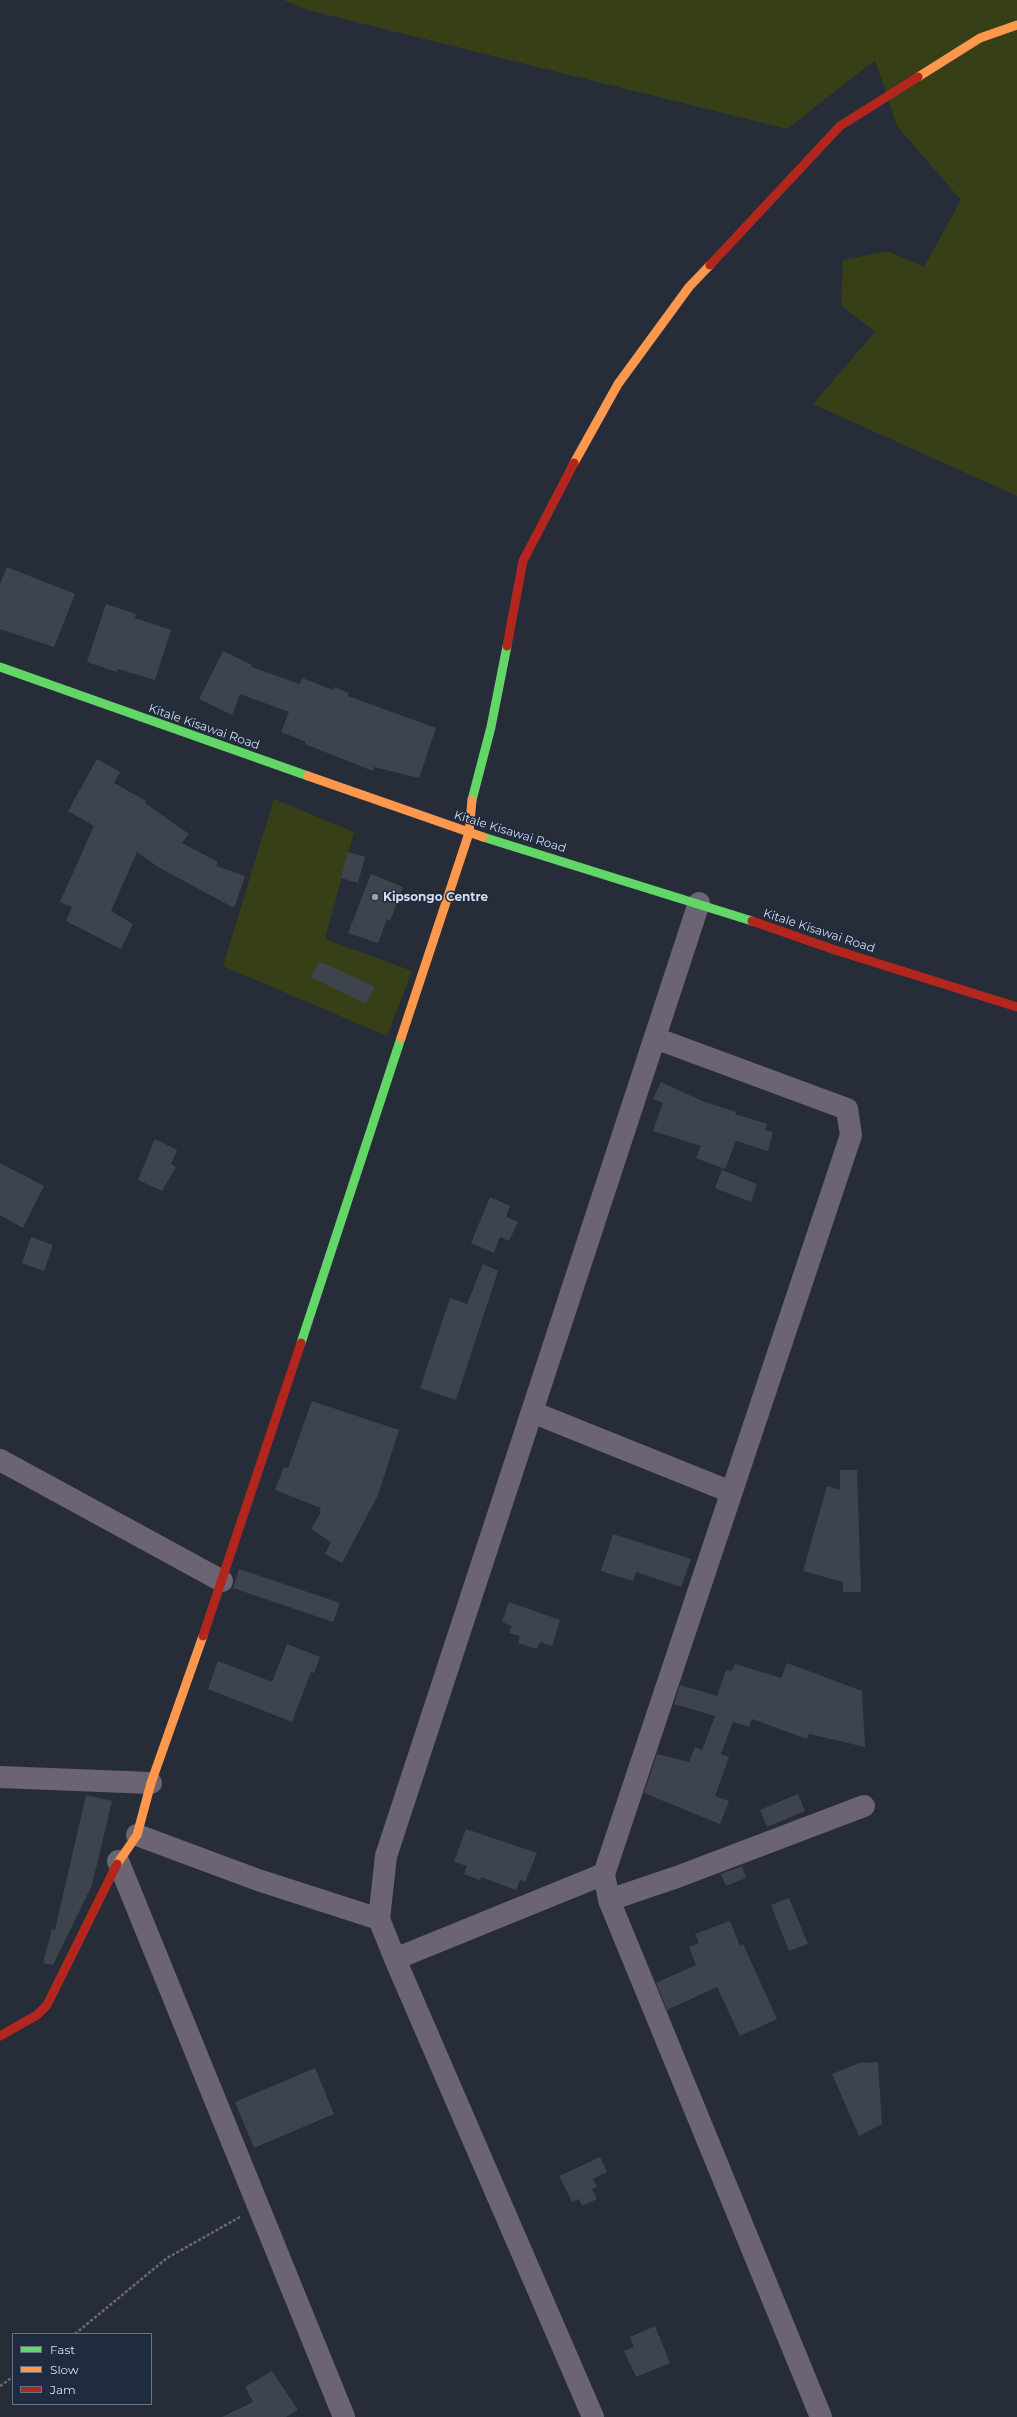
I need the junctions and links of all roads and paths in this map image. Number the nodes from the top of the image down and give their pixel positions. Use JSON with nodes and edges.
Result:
{"nodes":[{"id":1,"x":1017,"y":24,"type":"edge"},
{"id":2,"x":0,"y":667,"type":"edge"},
{"id":3,"x":469,"y":833,"type":"junction"},
{"id":4,"x":699,"y":903,"type":"junction"},
{"id":5,"x":1017,"y":1007,"type":"edge"},
{"id":6,"x":655,"y":1038,"type":"junction"},
{"id":7,"x":532,"y":1412,"type":"junction"},
{"id":8,"x":0,"y":1460,"type":"edge"},
{"id":9,"x":731,"y":1492,"type":"junction"},
{"id":10,"x":222,"y":1581,"type":"junction"},
{"id":11,"x":0,"y":1777,"type":"edge"},
{"id":12,"x":151,"y":1783,"type":"junction"},
{"id":13,"x":864,"y":1806,"type":"dead end"},
{"id":14,"x":137,"y":1835,"type":"junction"},
{"id":15,"x":118,"y":1861,"type":"junction"},
{"id":16,"x":604,"y":1874,"type":"junction"},
{"id":17,"x":609,"y":1900,"type":"junction"},
{"id":18,"x":379,"y":1919,"type":"junction"},
{"id":19,"x":394,"y":1959,"type":"junction"},
{"id":20,"x":0,"y":2036,"type":"edge"},
{"id":21,"x":260,"y":2206,"type":"junction"},
{"id":22,"x":76,"y":2333,"type":"edge"},
{"id":23,"x":12,"y":2378,"type":"edge"},
{"id":24,"x":0,"y":2386,"type":"edge"},
{"id":25,"x":344,"y":2417,"type":"edge"},
{"id":26,"x":593,"y":2417,"type":"edge"},
{"id":27,"x":821,"y":2417,"type":"edge"}],
"edges":[{"from":1,"to":3,"type":"street"},
{"from":2,"to":3,"type":"street","name":"Kitale Kisawai Road"},
{"from":3,"to":4,"type":"street","name":"Kitale Kisawai Road"},
{"from":3,"to":10,"type":"street"},
{"from":4,"to":5,"type":"street","name":"Kitale Kisawai Road"},
{"from":4,"to":6,"type":"street"},
{"from":6,"to":7,"type":"street"},
{"from":6,"to":9,"type":"street"},
{"from":7,"to":9,"type":"street"},
{"from":7,"to":18,"type":"street"},
{"from":8,"to":10,"type":"street"},
{"from":9,"to":16,"type":"street"},
{"from":10,"to":12,"type":"street"},
{"from":11,"to":12,"type":"street"},
{"from":12,"to":14,"type":"street"},
{"from":13,"to":17,"type":"street"},
{"from":14,"to":15,"type":"street"},
{"from":14,"to":18,"type":"street"},
{"from":15,"to":20,"type":"street"},
{"from":15,"to":21,"type":"street"},
{"from":16,"to":17,"type":"street"},
{"from":16,"to":19,"type":"street"},
{"from":17,"to":27,"type":"street"},
{"from":18,"to":19,"type":"street"},
{"from":19,"to":26,"type":"street"},
{"from":21,"to":22,"type":"path"},
{"from":21,"to":25,"type":"street"},
{"from":23,"to":24,"type":"path"}]}
